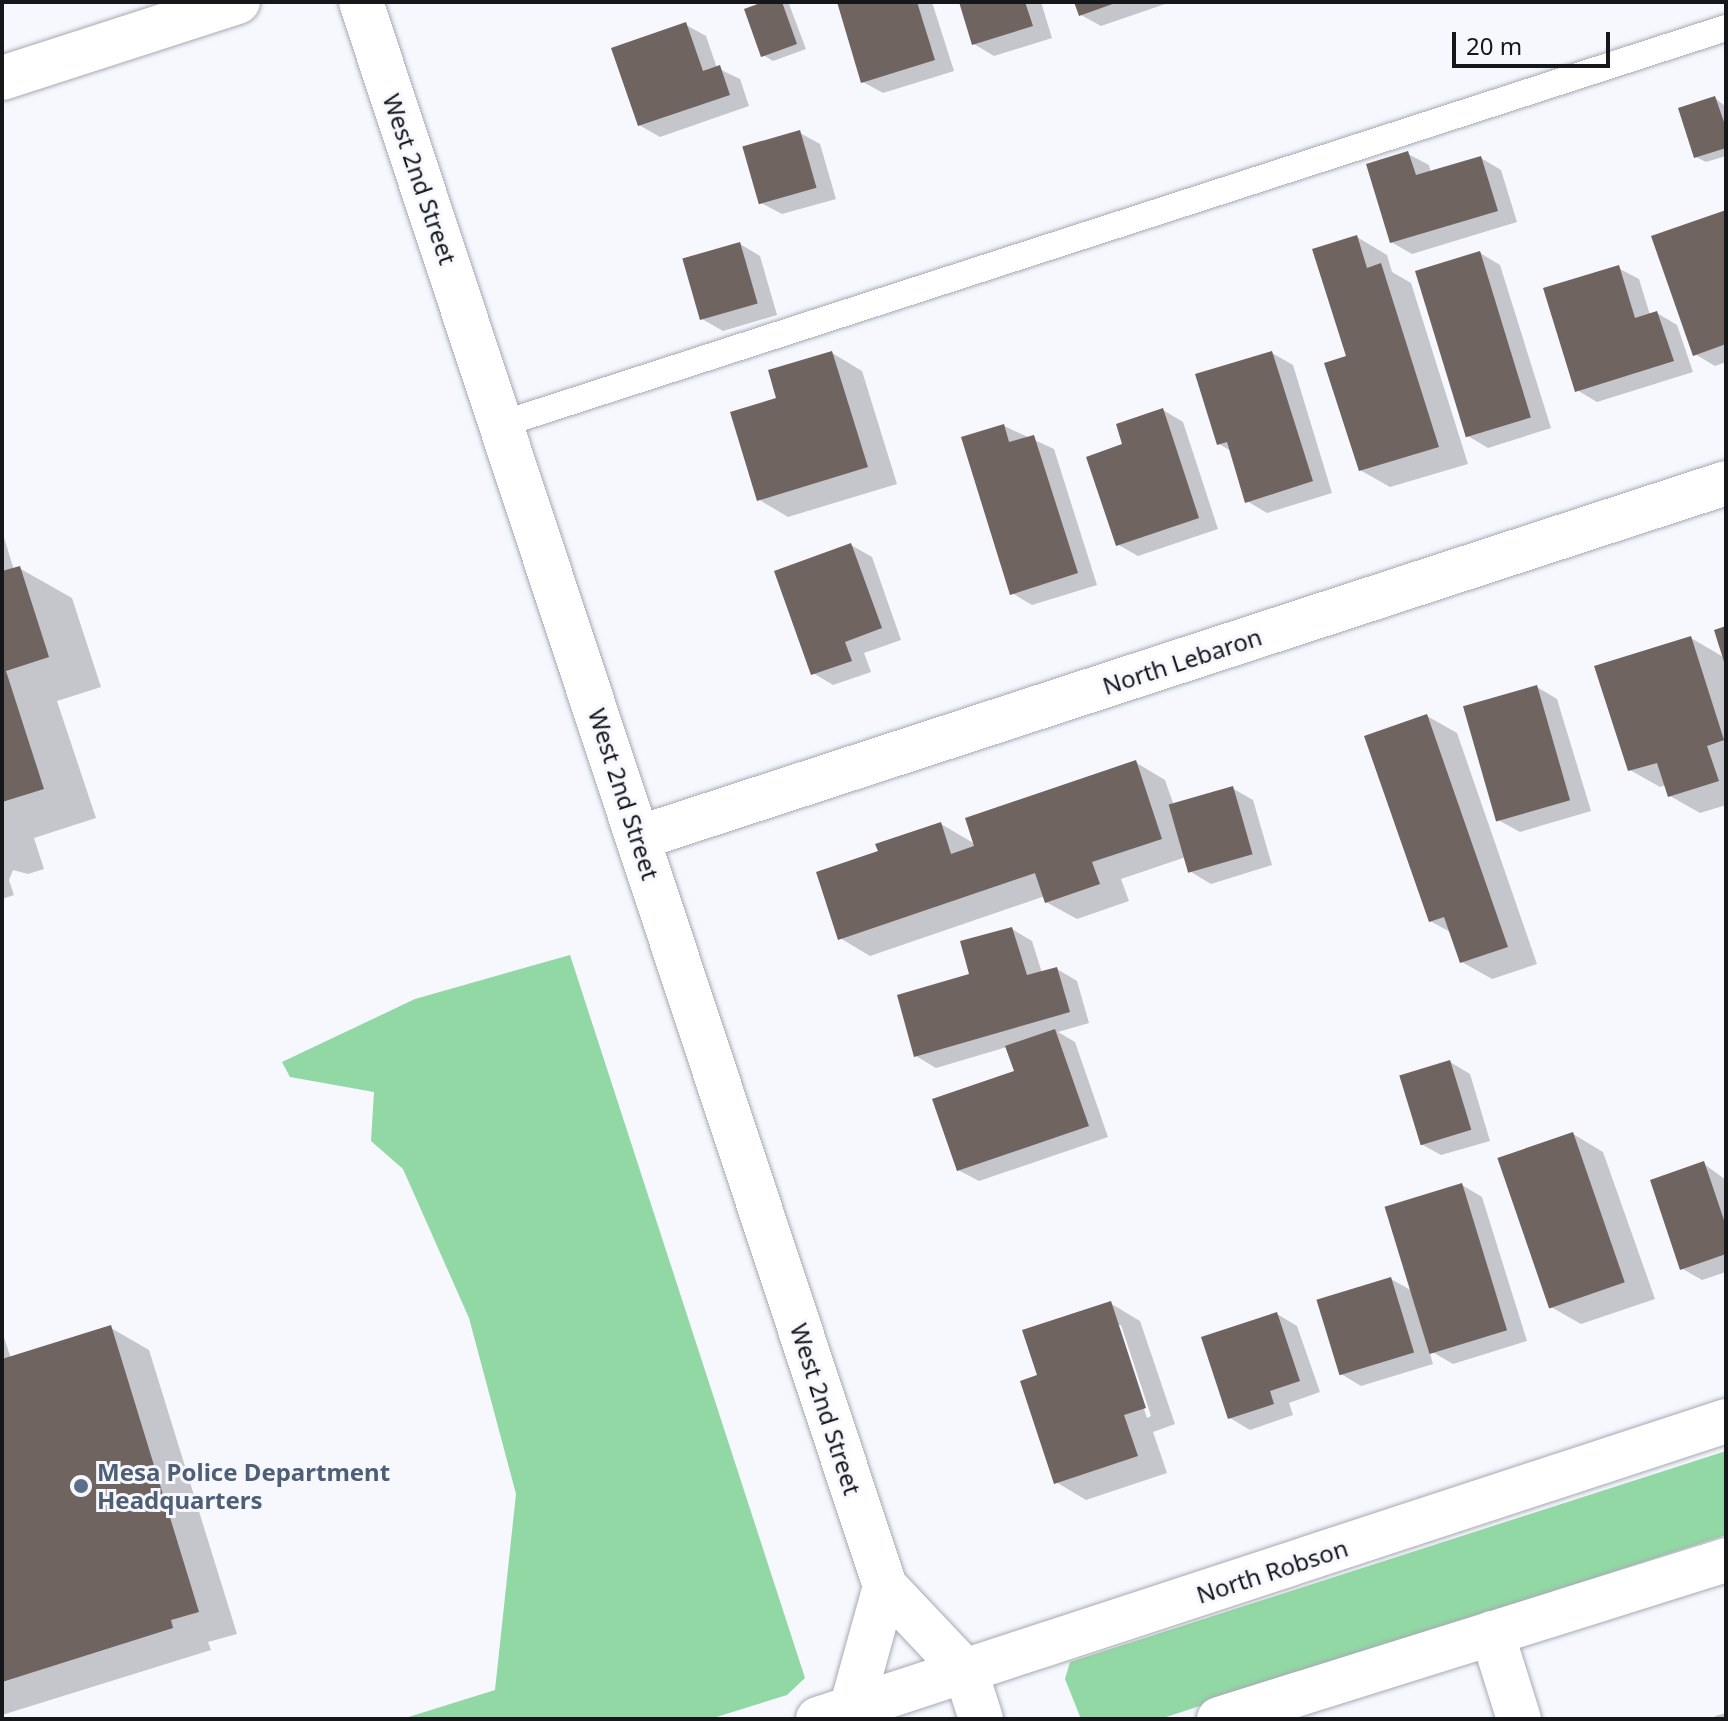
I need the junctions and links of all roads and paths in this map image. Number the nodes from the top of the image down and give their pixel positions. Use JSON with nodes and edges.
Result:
{"nodes":[{"id":1,"x":238,"y":2,"type":"edge"},
{"id":2,"x":361,"y":2,"type":"edge"},
{"id":3,"x":1726,"y":28,"type":"edge"},
{"id":4,"x":2,"y":78,"type":"edge"},
{"id":5,"x":502,"y":424,"type":"junction"},
{"id":6,"x":1726,"y":483,"type":"edge"},
{"id":7,"x":638,"y":838,"type":"junction"},
{"id":8,"x":1726,"y":1421,"type":"edge"},
{"id":9,"x":1726,"y":1560,"type":"edge"},
{"id":10,"x":885,"y":1586,"type":"junction"},
{"id":11,"x":1492,"y":1633,"type":"junction"},
{"id":12,"x":966,"y":1672,"type":"junction"},
{"id":13,"x":841,"y":1716,"type":"edge"},
{"id":14,"x":981,"y":1719,"type":"edge"},
{"id":15,"x":1219,"y":1719,"type":"edge"},
{"id":16,"x":1519,"y":1719,"type":"edge"}],
"edges":[{"from":1,"to":4,"type":"street"},
{"from":2,"to":5,"type":"street","name":"West 2nd Street"},
{"from":3,"to":5,"type":"lane"},
{"from":5,"to":7,"type":"street","name":"West 2nd Street"},
{"from":6,"to":7,"type":"street","name":"North Lebaron"},
{"from":7,"to":10,"type":"street","name":"West 2nd Street"},
{"from":8,"to":12,"type":"street","name":"North Robson"},
{"from":9,"to":11,"type":"street"},
{"from":10,"to":12,"type":"street","name":"West 2nd Street"},
{"from":10,"to":13,"type":"street"},
{"from":11,"to":15,"type":"street"},
{"from":11,"to":16,"type":"street"},
{"from":12,"to":13,"type":"street","name":"North Robson"},
{"from":12,"to":14,"type":"street","name":"West 2nd Street"}]}
